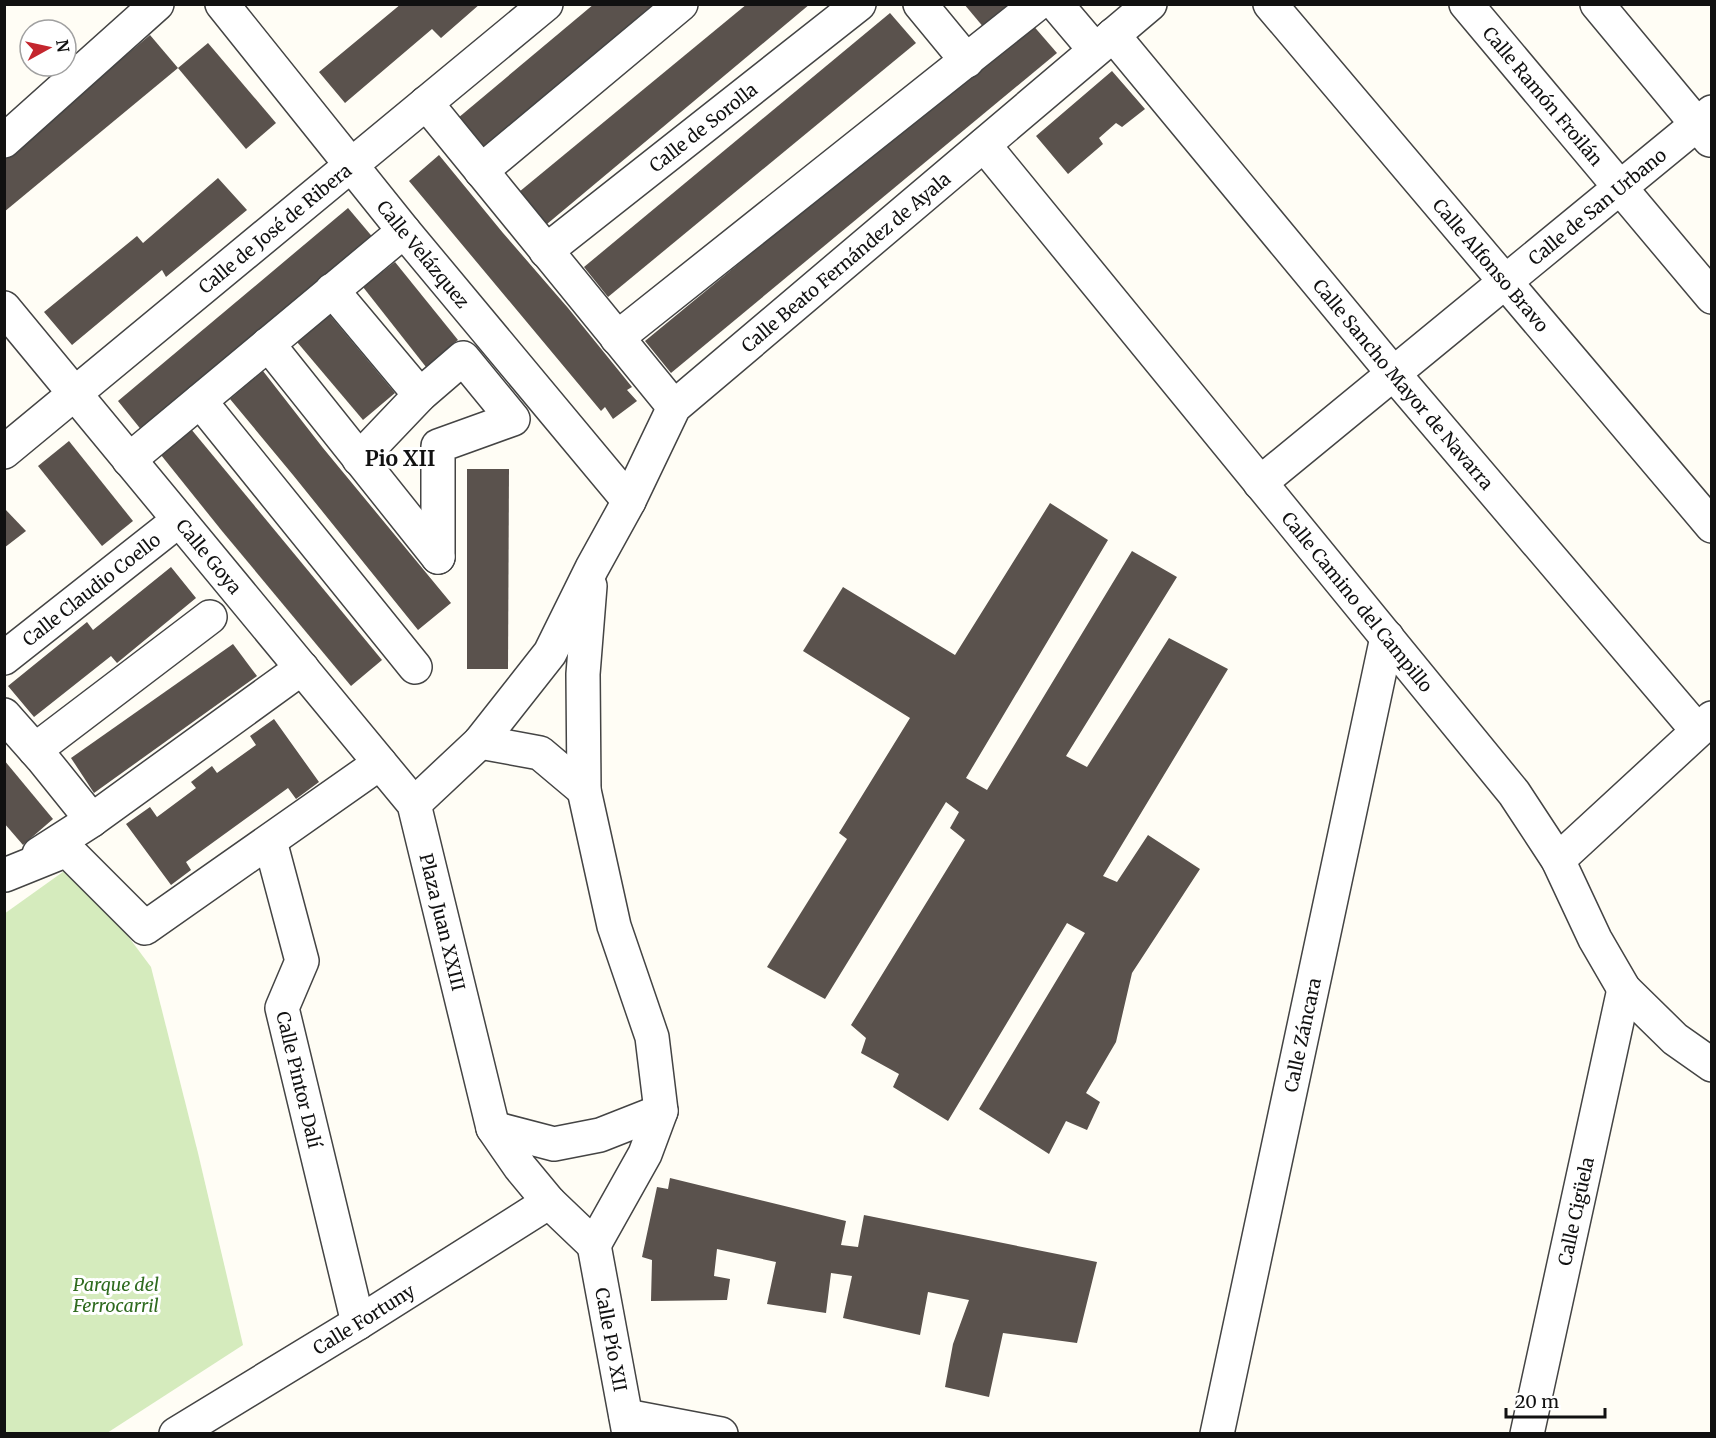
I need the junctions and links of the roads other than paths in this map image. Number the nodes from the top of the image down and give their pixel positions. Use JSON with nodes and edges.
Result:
{"nodes":[{"id":1,"x":157,"y":4,"type":"edge"},
{"id":2,"x":222,"y":4,"type":"edge"},
{"id":3,"x":546,"y":4,"type":"edge"},
{"id":4,"x":681,"y":4,"type":"edge"},
{"id":5,"x":859,"y":4,"type":"edge"},
{"id":6,"x":920,"y":4,"type":"edge"},
{"id":7,"x":1037,"y":4,"type":"edge"},
{"id":8,"x":1056,"y":4,"type":"edge"},
{"id":9,"x":1150,"y":4,"type":"edge"},
{"id":10,"x":1270,"y":4,"type":"edge"},
{"id":11,"x":1466,"y":4,"type":"edge"},
{"id":12,"x":1597,"y":4,"type":"edge"},
{"id":13,"x":1104,"y":43,"type":"junction"},
{"id":14,"x":967,"y":61,"type":"junction"},
{"id":15,"x":426,"y":103,"type":"junction"},
{"id":16,"x":1707,"y":126,"type":"edge"},
{"id":17,"x":4,"y":141,"type":"edge"},
{"id":18,"x":984,"y":145,"type":"junction"},
{"id":19,"x":352,"y":165,"type":"junction"},
{"id":20,"x":481,"y":171,"type":"junction"},
{"id":21,"x":1619,"y":188,"type":"junction"},
{"id":22,"x":404,"y":231,"type":"junction"},
{"id":23,"x":546,"y":251,"type":"junction"},
{"id":24,"x":1505,"y":282,"type":"junction"},
{"id":25,"x":332,"y":290,"type":"junction"},
{"id":26,"x":1712,"y":297,"type":"edge"},
{"id":27,"x":4,"y":308,"type":"edge"},
{"id":28,"x":617,"y":338,"type":"junction"},
{"id":29,"x":268,"y":344,"type":"junction"},
{"id":30,"x":1393,"y":373,"type":"junction"},
{"id":31,"x":75,"y":393,"type":"junction"},
{"id":32,"x":420,"y":395,"type":"junction"},
{"id":33,"x":200,"y":401,"type":"junction"},
{"id":34,"x":674,"y":407,"type":"junction"},
{"id":35,"x":4,"y":452,"type":"edge"},
{"id":36,"x":129,"y":459,"type":"junction"},
{"id":37,"x":359,"y":459,"type":"junction"},
{"id":38,"x":1260,"y":483,"type":"junction"},
{"id":39,"x":629,"y":501,"type":"junction"},
{"id":40,"x":179,"y":520,"type":"junction"},
{"id":41,"x":1712,"y":526,"type":"edge"},
{"id":42,"x":592,"y":568,"type":"junction"},
{"id":43,"x":210,"y":617,"type":"dead end"},
{"id":44,"x":1387,"y":637,"type":"junction"},
{"id":45,"x":4,"y":658,"type":"edge"},
{"id":46,"x":415,"y":667,"type":"dead end"},
{"id":47,"x":302,"y":668,"type":"junction"},
{"id":48,"x":4,"y":715,"type":"edge"},
{"id":49,"x":1704,"y":724,"type":"edge"},
{"id":50,"x":480,"y":742,"type":"junction"},
{"id":51,"x":35,"y":750,"type":"junction"},
{"id":52,"x":380,"y":763,"type":"junction"},
{"id":53,"x":584,"y":790,"type":"junction"},
{"id":54,"x":414,"y":804,"type":"junction"},
{"id":55,"x":92,"y":820,"type":"junction"},
{"id":56,"x":270,"y":841,"type":"junction"},
{"id":57,"x":1558,"y":860,"type":"junction"},
{"id":58,"x":5,"y":875,"type":"edge"},
{"id":59,"x":1624,"y":989,"type":"junction"},
{"id":60,"x":1712,"y":1065,"type":"edge"},
{"id":61,"x":661,"y":1111,"type":"junction"},
{"id":62,"x":493,"y":1128,"type":"junction"},
{"id":63,"x":549,"y":1202,"type":"junction"},
{"id":64,"x":594,"y":1245,"type":"junction"},
{"id":65,"x":358,"y":1323,"type":"junction"},
{"id":66,"x":627,"y":1425,"type":"edge"},
{"id":67,"x":176,"y":1434,"type":"edge"},
{"id":68,"x":721,"y":1434,"type":"edge"},
{"id":69,"x":1217,"y":1434,"type":"edge"},
{"id":70,"x":1527,"y":1434,"type":"edge"}],
"edges":[{"from":1,"to":17,"type":"street"},
{"from":2,"to":19,"type":"street","name":"Calle Velázquez"},
{"from":3,"to":15,"type":"street","name":"Calle de José de Ribera"},
{"from":4,"to":20,"type":"street"},
{"from":5,"to":23,"type":"street","name":"Calle de Sorolla"},
{"from":6,"to":14,"type":"street"},
{"from":7,"to":14,"type":"street"},
{"from":8,"to":13,"type":"street","name":"Calle Sancho Mayor de Navarra"},
{"from":9,"to":13,"type":"street","name":"Calle Beato Fernández de Ayala"},
{"from":10,"to":24,"type":"street","name":"Calle Alfonso Bravo"},
{"from":11,"to":21,"type":"street","name":"Calle Ramón Froilán"},
{"from":12,"to":16,"type":"street"},
{"from":13,"to":18,"type":"street","name":"Calle Beato Fernández de Ayala"},
{"from":13,"to":30,"type":"street","name":"Calle Sancho Mayor de Navarra"},
{"from":14,"to":28,"type":"street"},
{"from":15,"to":19,"type":"street","name":"Calle de José de Ribera"},
{"from":15,"to":20,"type":"street"},
{"from":16,"to":21,"type":"street","name":"Calle de San Urbano"},
{"from":18,"to":34,"type":"street","name":"Calle Beato Fernández de Ayala"},
{"from":18,"to":38,"type":"street","name":"Calle Camino del Campillo"},
{"from":19,"to":22,"type":"street","name":"Calle Velázquez"},
{"from":19,"to":31,"type":"street","name":"Calle de José de Ribera"},
{"from":20,"to":23,"type":"street"},
{"from":21,"to":24,"type":"street","name":"Calle de San Urbano"},
{"from":21,"to":26,"type":"street","name":"Calle Ramón Froilán"},
{"from":22,"to":25,"type":"street"},
{"from":22,"to":39,"type":"street","name":"Calle Velázquez"},
{"from":23,"to":28,"type":"street"},
{"from":24,"to":30,"type":"street","name":"Calle de San Urbano"},
{"from":24,"to":41,"type":"street","name":"Calle Alfonso Bravo"},
{"from":25,"to":29,"type":"street"},
{"from":25,"to":32,"type":"street"},
{"from":27,"to":31,"type":"street","name":"Calle Goya"},
{"from":28,"to":34,"type":"street"},
{"from":29,"to":33,"type":"street"},
{"from":29,"to":37,"type":"street"},
{"from":30,"to":38,"type":"street","name":"Calle de San Urbano"},
{"from":30,"to":49,"type":"street","name":"Calle Sancho Mayor de Navarra"},
{"from":31,"to":35,"type":"street","name":"Calle de José de Ribera"},
{"from":31,"to":36,"type":"street","name":"Calle Goya"},
{"from":32,"to":37,"type":"street"},
{"from":32,"to":37,"type":"street"},
{"from":33,"to":36,"type":"street"},
{"from":33,"to":46,"type":"street"},
{"from":34,"to":39,"type":"street","name":"Calle Beato Fernández de Ayala"},
{"from":36,"to":40,"type":"street","name":"Calle Goya"},
{"from":38,"to":44,"type":"street","name":"Calle Camino del Campillo"},
{"from":39,"to":42,"type":"street"},
{"from":40,"to":45,"type":"street","name":"Calle Claudio Coello"},
{"from":40,"to":47,"type":"street","name":"Calle Goya"},
{"from":42,"to":50,"type":"street"},
{"from":42,"to":53,"type":"street"},
{"from":43,"to":51,"type":"street"},
{"from":44,"to":57,"type":"street","name":"Calle Camino del Campillo"},
{"from":44,"to":69,"type":"street","name":"Calle Záncara"},
{"from":47,"to":52,"type":"street","name":"Calle Goya"},
{"from":47,"to":55,"type":"street"},
{"from":48,"to":51,"type":"street"},
{"from":49,"to":57,"type":"street"},
{"from":50,"to":53,"type":"street"},
{"from":50,"to":54,"type":"street"},
{"from":51,"to":55,"type":"street"},
{"from":52,"to":54,"type":"street","name":"Calle Goya"},
{"from":52,"to":56,"type":"street"},
{"from":53,"to":61,"type":"street"},
{"from":54,"to":62,"type":"street","name":"Plaza Juan XXIII"},
{"from":55,"to":58,"type":"street"},
{"from":56,"to":58,"type":"street"},
{"from":56,"to":65,"type":"street","name":"Calle Pintor Dalí"},
{"from":57,"to":59,"type":"street","name":"Calle Camino del Campillo"},
{"from":59,"to":60,"type":"street","name":"Calle Camino del Campillo"},
{"from":59,"to":70,"type":"street","name":"Calle Cigüela"},
{"from":61,"to":62,"type":"street"},
{"from":61,"to":64,"type":"street"},
{"from":62,"to":63,"type":"street","name":"Plaza Juan XXIII"},
{"from":63,"to":64,"type":"street","name":"Plaza Juan XXIII"},
{"from":63,"to":65,"type":"street","name":"Calle Fortuny"},
{"from":64,"to":66,"type":"street","name":"Calle Pío XII"},
{"from":65,"to":67,"type":"street","name":"Calle Fortuny"},
{"from":66,"to":68,"type":"street"}]}
